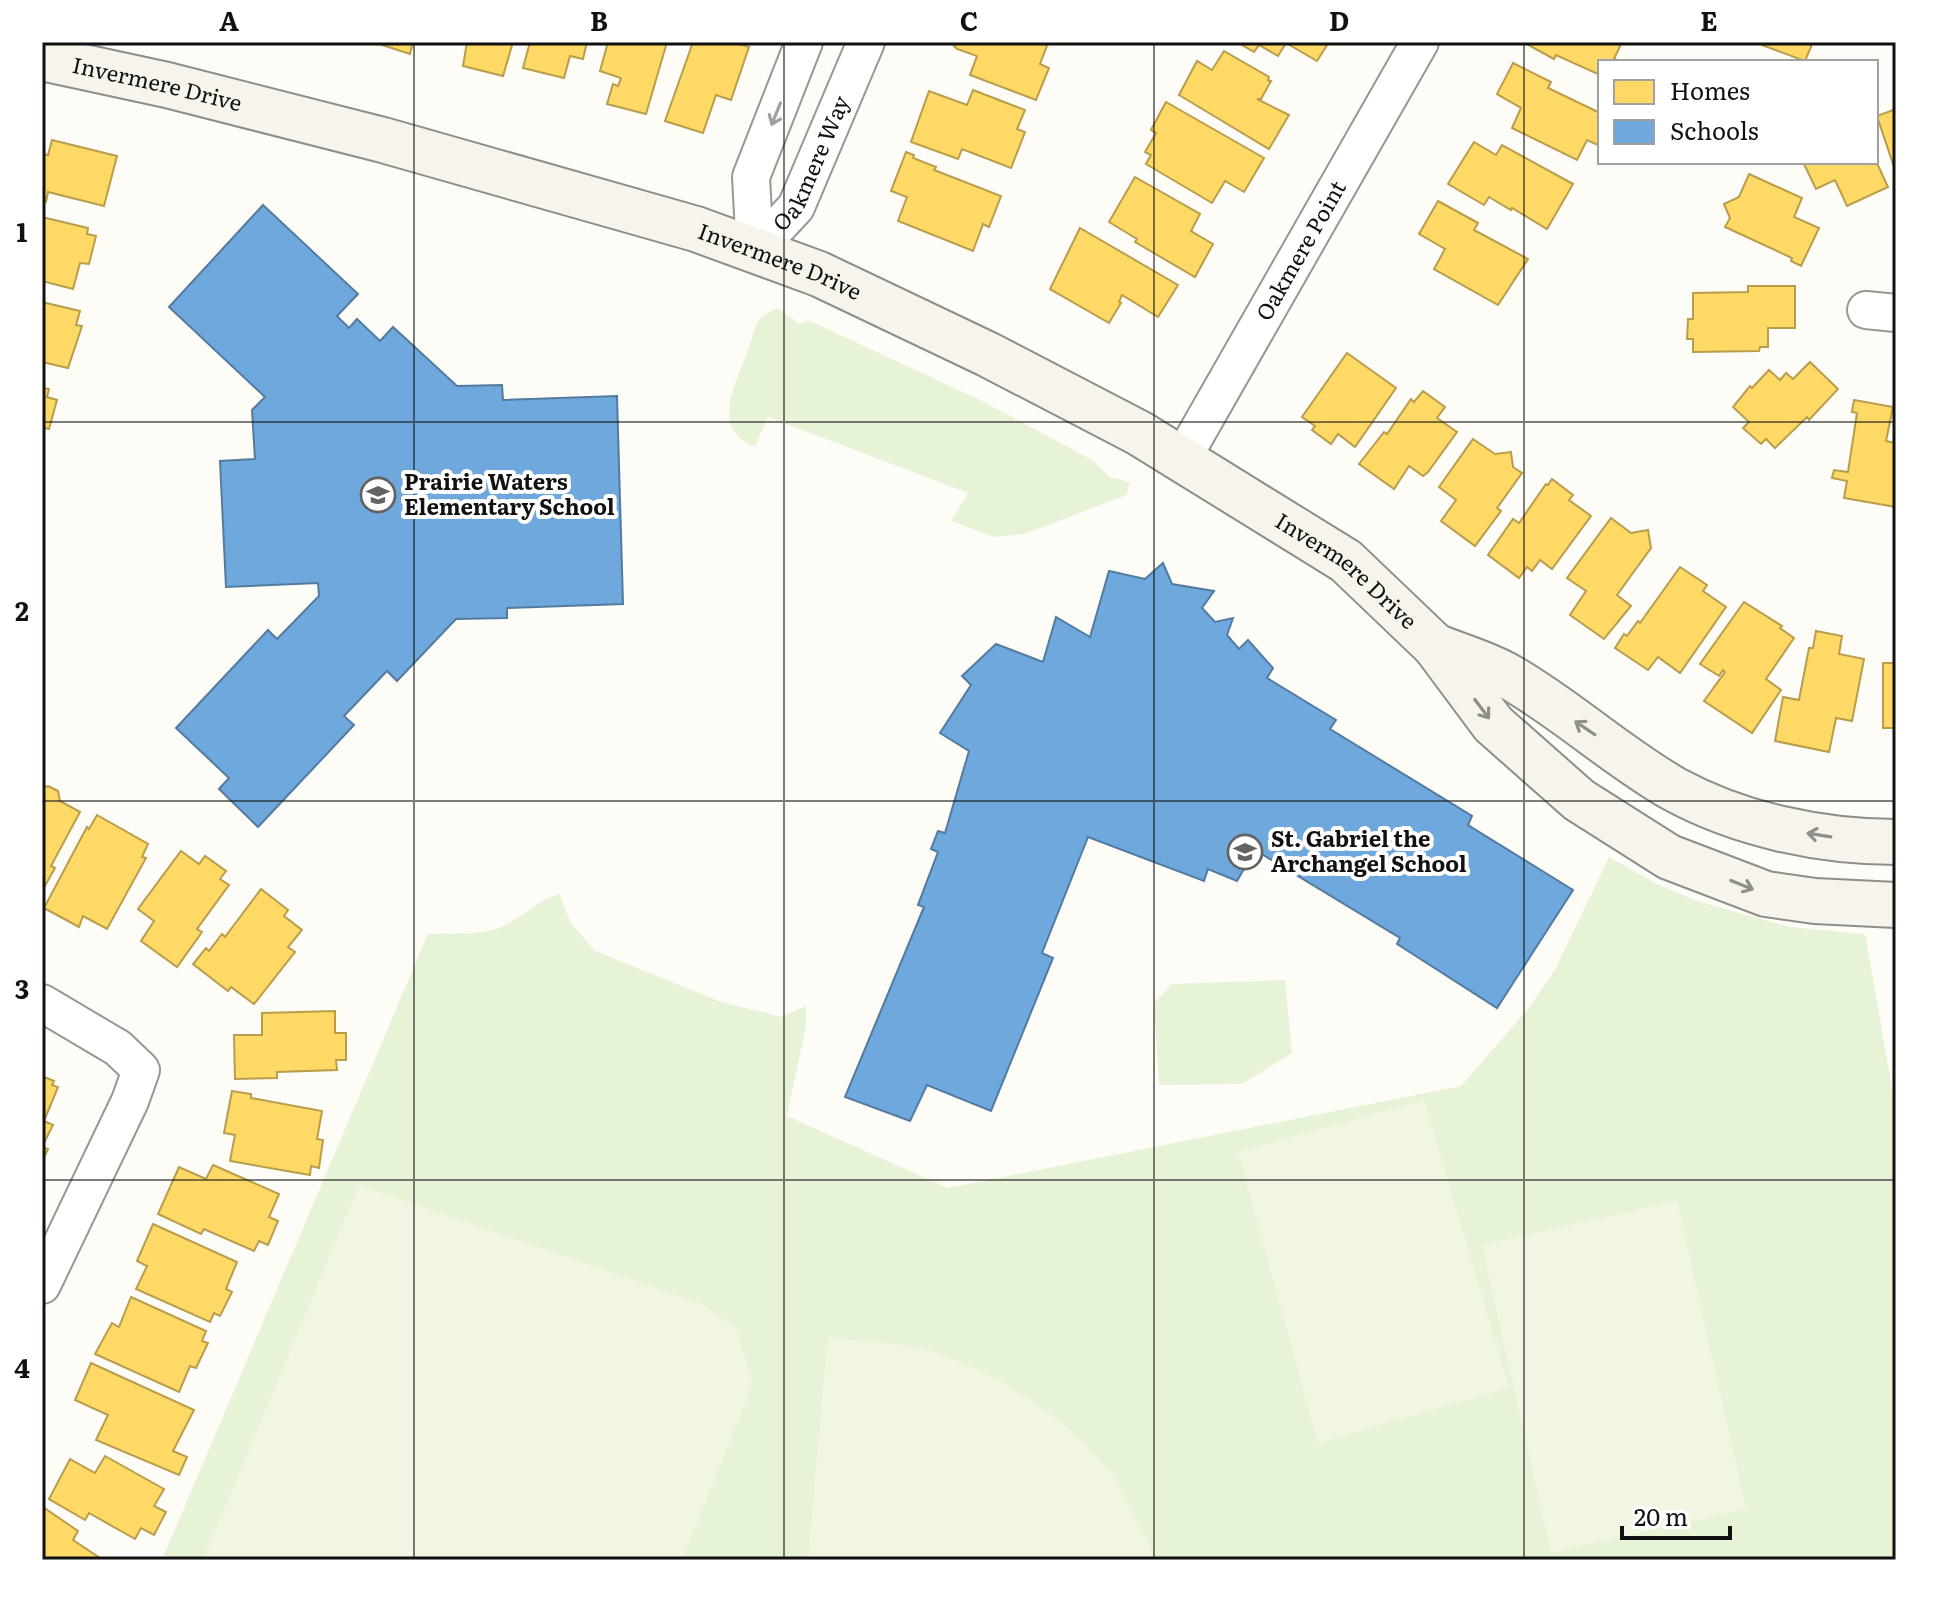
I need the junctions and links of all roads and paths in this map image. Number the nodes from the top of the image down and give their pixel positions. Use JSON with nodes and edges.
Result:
{"nodes":[{"id":1,"x":804,"y":42,"type":"edge"},
{"id":2,"x":866,"y":42,"type":"edge"},
{"id":3,"x":1420,"y":42,"type":"edge"},
{"id":4,"x":42,"y":58,"type":"edge"},
{"id":5,"x":755,"y":251,"type":"junction"},
{"id":6,"x":1182,"y":459,"type":"junction"},
{"id":7,"x":1435,"y":646,"type":"junction"},
{"id":8,"x":1896,"y":842,"type":"edge"},
{"id":9,"x":1896,"y":905,"type":"edge"},
{"id":10,"x":42,"y":1003,"type":"edge"},
{"id":11,"x":42,"y":1285,"type":"edge"}],
"edges":[{"from":1,"to":5,"type":"street","name":"Oakmere Way","one_way":true},
{"from":2,"to":5,"type":"street","name":"Oakmere Way"},
{"from":3,"to":6,"type":"street","name":"Oakmere Point"},
{"from":4,"to":5,"type":"street","name":"Invermere Drive"},
{"from":5,"to":6,"type":"street","name":"Invermere Drive"},
{"from":6,"to":7,"type":"street","name":"Invermere Drive"},
{"from":8,"to":7,"type":"street","name":"Invermere Drive","one_way":true},
{"from":7,"to":9,"type":"street","name":"Invermere Drive","one_way":true},
{"from":10,"to":11,"type":"street"}]}
